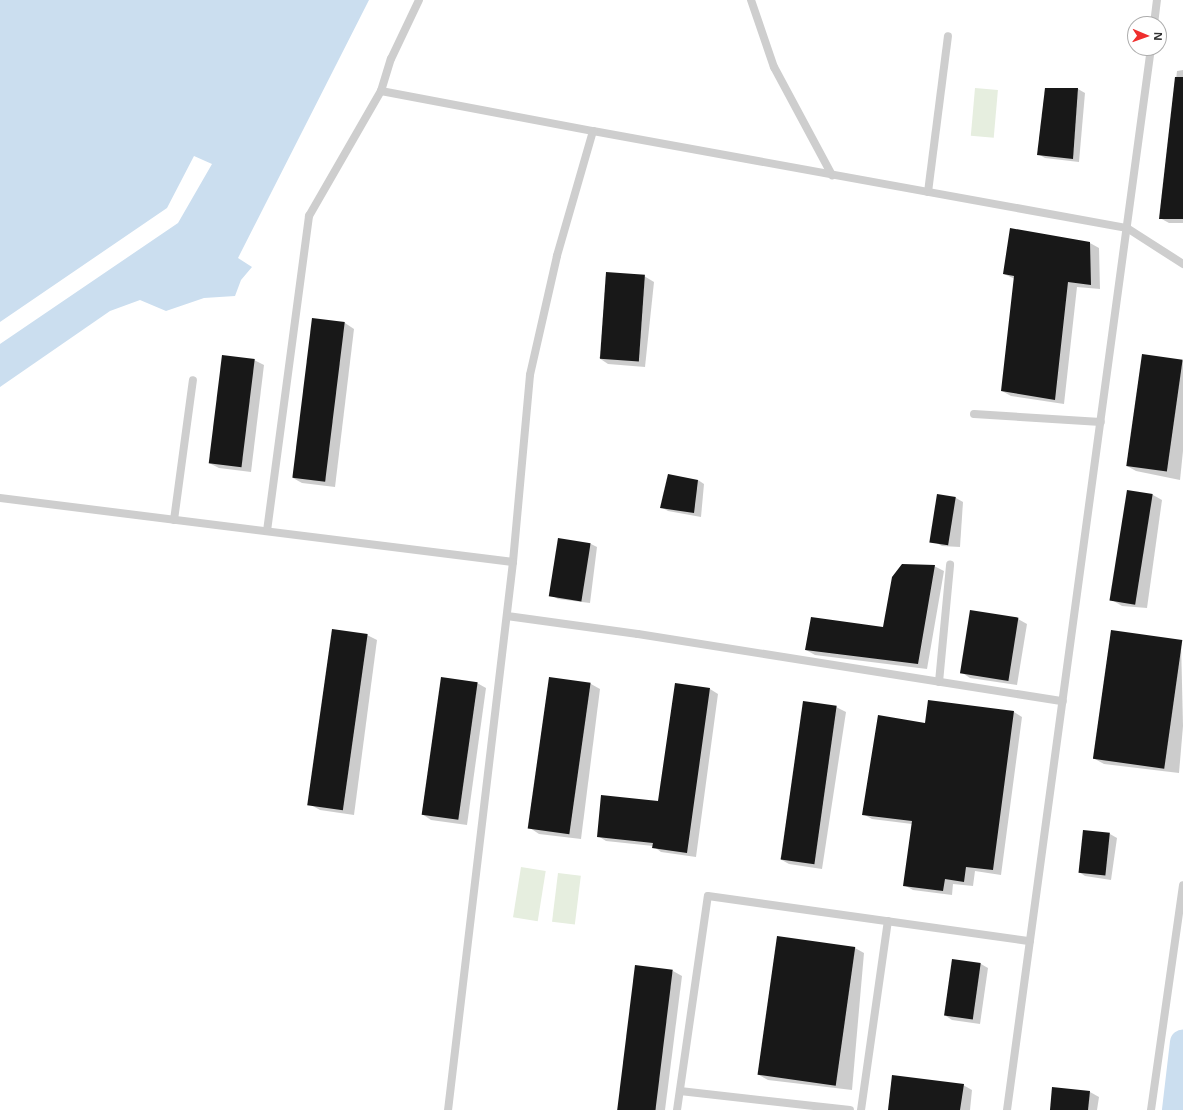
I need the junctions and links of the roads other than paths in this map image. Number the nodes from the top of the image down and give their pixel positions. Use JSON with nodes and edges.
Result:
{"nodes":[{"id":1,"x":419,"y":0,"type":"edge"},
{"id":2,"x":751,"y":0,"type":"edge"},
{"id":3,"x":1158,"y":0,"type":"edge"},
{"id":4,"x":1155,"y":16,"type":"edge"},
{"id":5,"x":948,"y":36,"type":"dead end"},
{"id":6,"x":1150,"y":56,"type":"edge"},
{"id":7,"x":381,"y":91,"type":"junction"},
{"id":8,"x":593,"y":131,"type":"junction"},
{"id":9,"x":832,"y":175,"type":"junction"},
{"id":10,"x":928,"y":192,"type":"junction"},
{"id":11,"x":1127,"y":228,"type":"junction"},
{"id":12,"x":1183,"y":264,"type":"edge"},
{"id":13,"x":193,"y":380,"type":"dead end"},
{"id":14,"x":974,"y":414,"type":"dead end"},
{"id":15,"x":1101,"y":422,"type":"junction"},
{"id":16,"x":0,"y":498,"type":"edge"},
{"id":17,"x":174,"y":520,"type":"junction"},
{"id":18,"x":267,"y":532,"type":"junction"},
{"id":19,"x":513,"y":562,"type":"junction"},
{"id":20,"x":950,"y":565,"type":"dead end"},
{"id":21,"x":507,"y":616,"type":"junction"},
{"id":22,"x":939,"y":682,"type":"junction"},
{"id":23,"x":1063,"y":701,"type":"junction"},
{"id":24,"x":1183,"y":885,"type":"edge"},
{"id":25,"x":888,"y":921,"type":"junction"},
{"id":26,"x":1030,"y":941,"type":"junction"},
{"id":27,"x":680,"y":1092,"type":"junction"},
{"id":28,"x":448,"y":1110,"type":"edge"},
{"id":29,"x":677,"y":1110,"type":"edge"},
{"id":30,"x":850,"y":1110,"type":"edge"},
{"id":31,"x":861,"y":1110,"type":"edge"},
{"id":32,"x":1007,"y":1110,"type":"edge"},
{"id":33,"x":1151,"y":1110,"type":"edge"}],
"edges":[{"from":1,"to":7,"type":"lane"},
{"from":2,"to":9,"type":"lane"},
{"from":3,"to":4,"type":"lane"},
{"from":5,"to":10,"type":"lane"},
{"from":6,"to":11,"type":"lane"},
{"from":7,"to":8,"type":"lane"},
{"from":7,"to":18,"type":"lane"},
{"from":8,"to":9,"type":"lane"},
{"from":8,"to":19,"type":"lane"},
{"from":9,"to":10,"type":"lane"},
{"from":10,"to":11,"type":"lane"},
{"from":11,"to":12,"type":"lane"},
{"from":11,"to":15,"type":"lane"},
{"from":13,"to":17,"type":"lane"},
{"from":14,"to":15,"type":"lane"},
{"from":15,"to":23,"type":"lane"},
{"from":16,"to":17,"type":"lane"},
{"from":17,"to":18,"type":"lane"},
{"from":18,"to":19,"type":"lane"},
{"from":19,"to":21,"type":"lane"},
{"from":20,"to":22,"type":"lane"},
{"from":21,"to":22,"type":"lane"},
{"from":21,"to":28,"type":"lane"},
{"from":22,"to":23,"type":"lane"},
{"from":23,"to":26,"type":"lane"},
{"from":24,"to":33,"type":"lane"},
{"from":25,"to":26,"type":"lane"},
{"from":25,"to":27,"type":"lane"},
{"from":25,"to":31,"type":"lane"},
{"from":26,"to":32,"type":"lane"},
{"from":27,"to":29,"type":"lane"},
{"from":27,"to":30,"type":"lane"}]}
